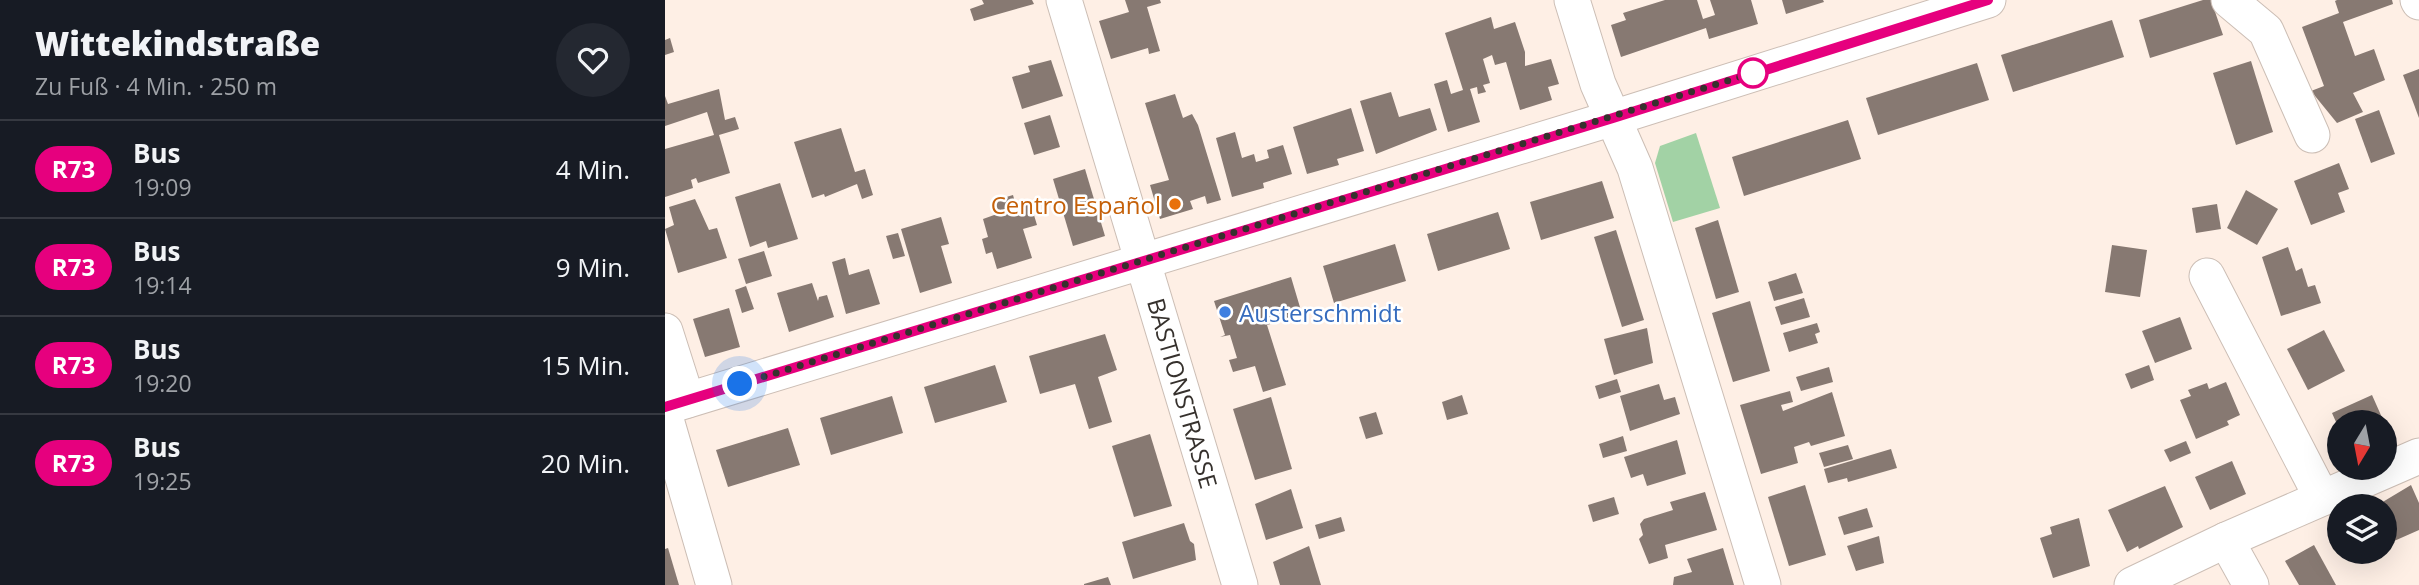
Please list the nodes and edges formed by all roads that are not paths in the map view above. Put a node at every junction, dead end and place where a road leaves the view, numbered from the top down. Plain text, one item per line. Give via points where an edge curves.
1 (1064, 0) edge
2 (1572, 0) edge
3 (1988, 0) edge
4 (2229, 0) edge
5 (1613, 118) junction
6 (2312, 135) dead end
7 (1145, 261) junction
8 (2207, 276) dead end
9 (665, 331) edge
10 (672, 408) edge
11 (2419, 456) edge
12 (2322, 498) junction
13 (2226, 540) junction
14 (714, 585) edge
15 (1240, 585) edge
16 (1763, 585) edge
17 (2132, 585) edge
18 (2251, 585) edge

1 - 7 street, BASTIONSTRASSE
2 - 5 street
3 - 5 street
4 - 6 street via 2266,31
5 - 7 street
5 - 16 street via 1635,168
7 - 10 street
7 - 15 street, BASTIONSTRASSE
8 - 12 street
9 - 10 street
10 - 14 street
11 - 12 street
12 - 13 street
13 - 17 street
13 - 18 street

